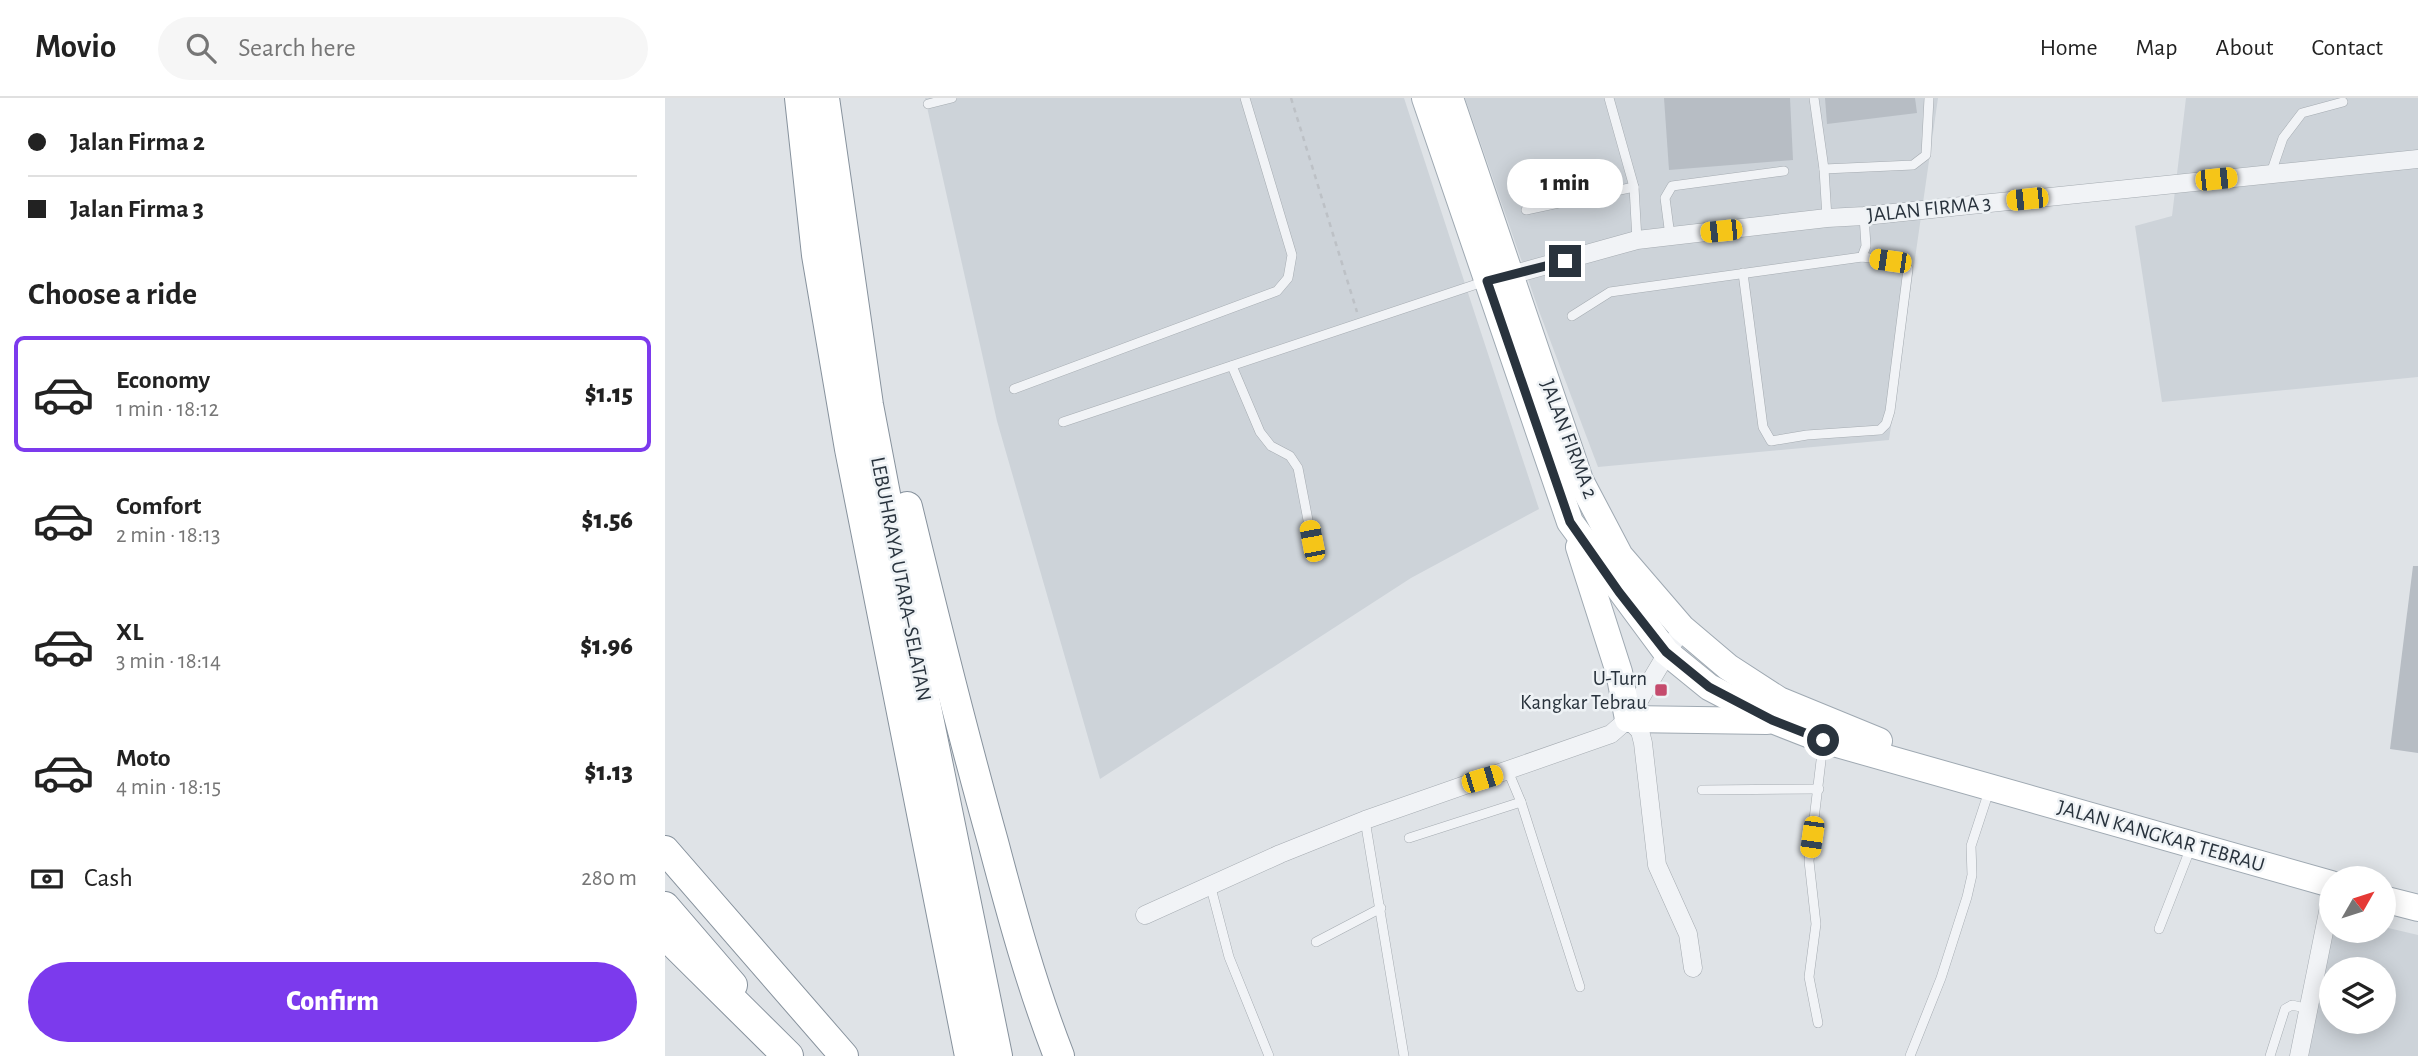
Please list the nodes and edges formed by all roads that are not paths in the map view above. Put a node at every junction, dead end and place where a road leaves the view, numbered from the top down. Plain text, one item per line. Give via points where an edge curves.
1 (800, 98) edge
2 (824, 98) edge
3 (952, 98) edge
4 (1245, 98) edge
5 (1425, 98) edge
6 (1451, 98) edge
7 (1609, 98) edge
8 (1815, 98) edge
9 (1929, 98) edge
10 (2343, 102) dead end
11 (928, 104) dead end
12 (2418, 159) edge
13 (1824, 169) junction
14 (1784, 171) dead end
15 (2270, 173) junction
16 (1634, 187) junction
17 (1526, 210) dead end
18 (1864, 216) junction
19 (1827, 218) junction
20 (1670, 236) junction
21 (1637, 240) junction
22 (1862, 257) junction
23 (1743, 273) junction
24 (1499, 278) junction
25 (1573, 316) dead end
26 (1232, 366) junction
27 (1014, 390) dead end
28 (868, 405) junction
29 (1063, 422) dead end
30 (1570, 522) junction
31 (1312, 541) dead end
32 (1682, 628) junction
33 (1666, 652) junction
34 (1628, 719) junction
35 (1772, 720) junction
36 (1825, 730) junction
37 (1508, 771) junction
38 (1991, 786) junction
39 (1819, 789) junction
40 (1702, 790) dead end
41 (1521, 802) junction
42 (1364, 820) junction
43 (1409, 838) dead end
44 (2192, 845) junction
45 (665, 850) edge
46 (2319, 881) edge
47 (1210, 884) junction
48 (2396, 902) edge
49 (665, 906) edge
50 (1381, 908) junction
51 (2418, 908) edge
52 (1145, 915) dead end
53 (2159, 929) dead end
54 (665, 934) edge
55 (1316, 942) dead end
56 (2322, 943) edge
57 (1693, 968) dead end
58 (1580, 987) dead end
59 (2309, 1009) junction
60 (1818, 1023) dead end
61 (788, 1056) edge
62 (795, 1056) edge
63 (844, 1056) edge
64 (970, 1056) edge
65 (997, 1056) edge
66 (1059, 1056) edge
67 (1269, 1056) edge
68 (1404, 1056) edge
69 (1910, 1056) edge
70 (2270, 1056) edge
71 (2299, 1056) edge

1 - 64 highway, LEBUHRAYA UTARA–SELATAN via 817,255 850,449
2 - 28 highway, LEBUHRAYA UTARA–SELATAN
3 - 11 lane
4 - 27 lane via 1292,255 1288,278 1277,291
5 - 24 main road, JALAN FIRMA 2
6 - 24 main road, JALAN FIRMA 2
7 - 16 lane
8 - 13 lane
9 - 13 lane via 1926,155 1913,165
10 - 15 lane via 2302,113 2283,138
12 - 15 street, JALAN FIRMA 3
13 - 19 lane
14 - 20 lane via 1672,186 1665,198
15 - 18 street, JALAN FIRMA 3
16 - 17 lane
16 - 21 lane
18 - 19 street, JALAN FIRMA 3
18 - 22 lane
19 - 20 street, JALAN FIRMA 3
20 - 21 street, JALAN FIRMA 3
21 - 24 street, JALAN FIRMA 3
22 - 23 lane
22 - 23 lane via 1902,262 1908,270 1890,411 1880,430 1767,438
23 - 25 lane via 1610,292
24 - 26 lane
24 - 30 main road, JALAN FIRMA 2
24 - 32 main road, JALAN FIRMA 2 via 1580,480 1620,556
26 - 29 lane
26 - 31 lane via 1264,438 1290,456 1298,468
28 - 65 highway, LEBUHRAYA UTARA–SELATAN
28 - 66 highway via 887,423 949,686 1008,900
30 - 33 main road, JALAN FIRMA 2
30 - 34 main road via 1619,672
32 - 33 street
32 - 36 main road, JALAN FIRMA 2 via 1728,667
33 - 34 street
33 - 35 main road, JALAN FIRMA 2 via 1709,687
34 - 35 main road
34 - 37 street via 1597,741
34 - 57 street via 1640,731 1643,743 1657,865 1688,934
35 - 36 main road, JALAN FIRMA 2
36 - 38 main road, JALAN FIRMA 2
36 - 39 lane
37 - 41 lane
37 - 42 street
38 - 44 main road, JALAN KANGKAR TEBRAU
38 - 69 lane via 1971,846 1967,897
39 - 40 lane
39 - 60 lane via 1809,861 1816,924 1809,977
41 - 43 lane
41 - 58 lane
42 - 47 street
42 - 50 lane
44 - 46 main road, JALAN KANGKAR TEBRAU
44 - 53 lane
45 - 63 highway
47 - 52 street
47 - 67 lane via 1229,957
48 - 51 main road
49 - 62 highway
50 - 55 lane
50 - 68 lane
54 - 61 highway
56 - 59 street
59 - 70 lane via 2292,1005 2285,1009
59 - 71 street

